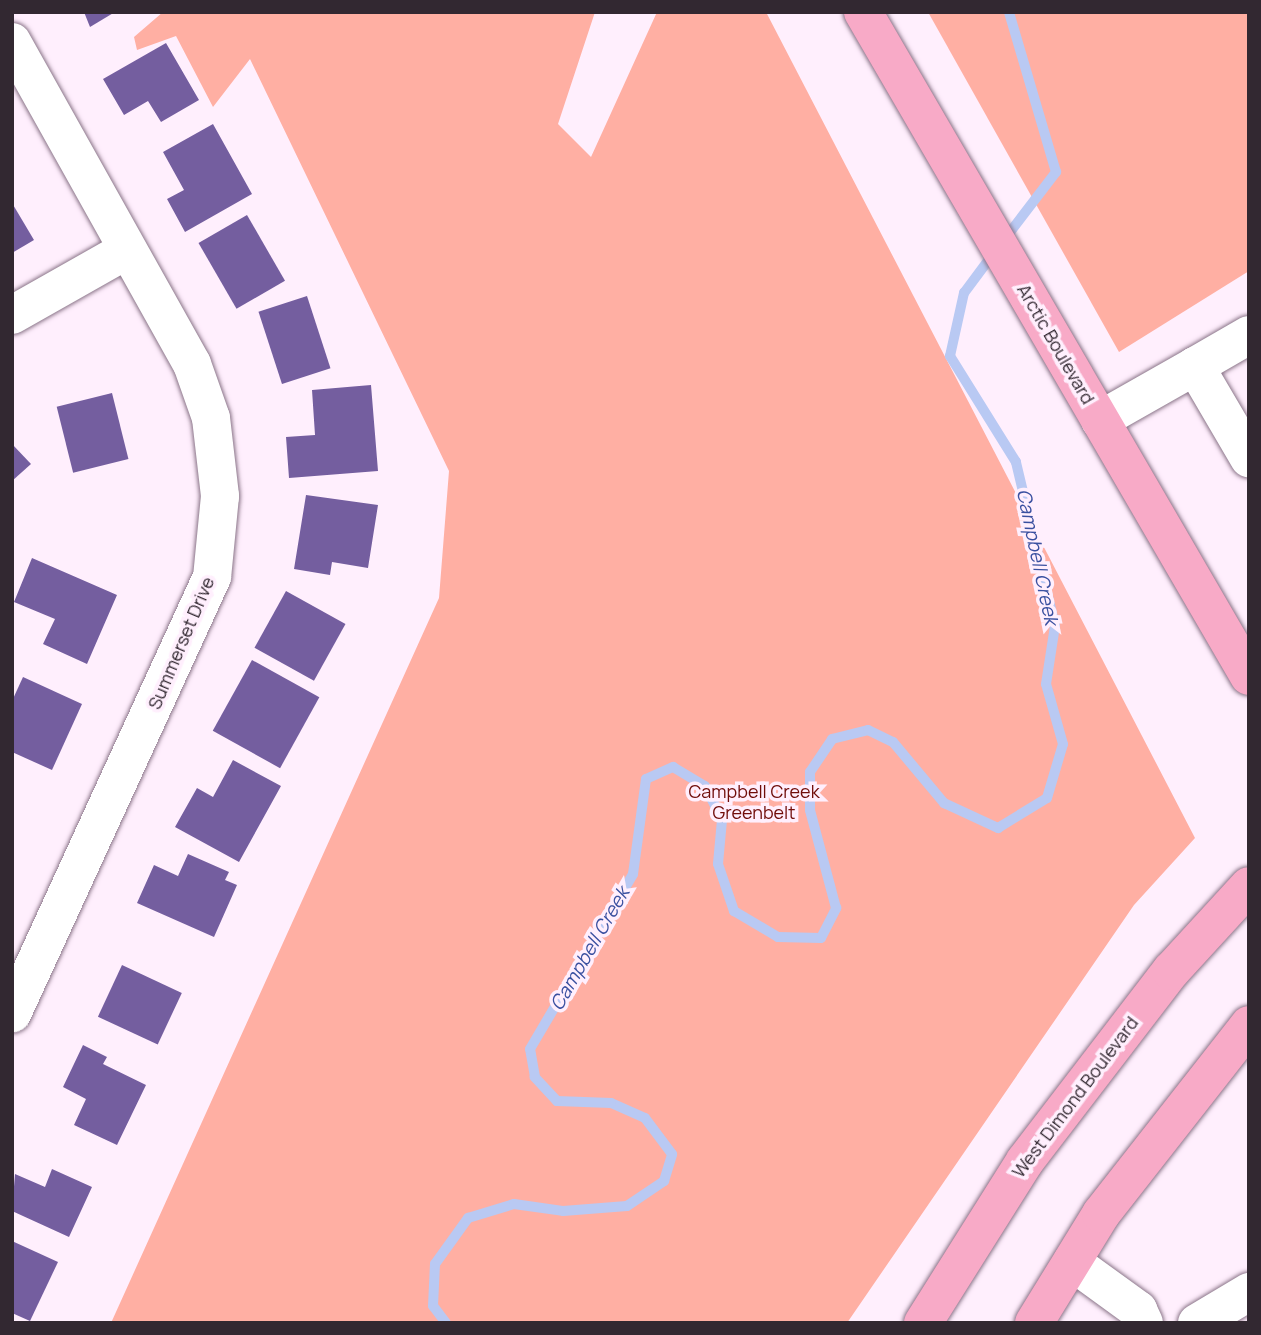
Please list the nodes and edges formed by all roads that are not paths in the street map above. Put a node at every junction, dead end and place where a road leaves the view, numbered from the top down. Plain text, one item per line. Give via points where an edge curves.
1 (863, 12) edge
2 (12, 42) edge
3 (127, 250) junction
4 (12, 315) edge
5 (1249, 335) edge
6 (1195, 366) junction
7 (1100, 420) junction
8 (1249, 458) edge
9 (1218, 624) junction
10 (1249, 649) edge
11 (1249, 676) edge
12 (1249, 886) edge
13 (12, 1013) edge
14 (1249, 1025) edge
15 (1072, 1262) junction
16 (1249, 1292) edge
17 (1137, 1319) edge
18 (923, 1323) edge
19 (1034, 1323) edge
20 (1197, 1323) edge

1 - 7 main road, Arctic Boulevard
2 - 3 street, Summerset Drive
3 - 4 street
3 - 13 street, Summerset Drive via 192,364 211,418 220,496 212,577
5 - 6 street
6 - 7 street
6 - 8 street
7 - 9 main road, Arctic Boulevard
9 - 10 main road
9 - 11 main road, Arctic Boulevard
12 - 18 main road, West Dimond Boulevard via 1171,971 1025,1161
14 - 15 main road
15 - 17 street
15 - 19 main road
16 - 20 street

